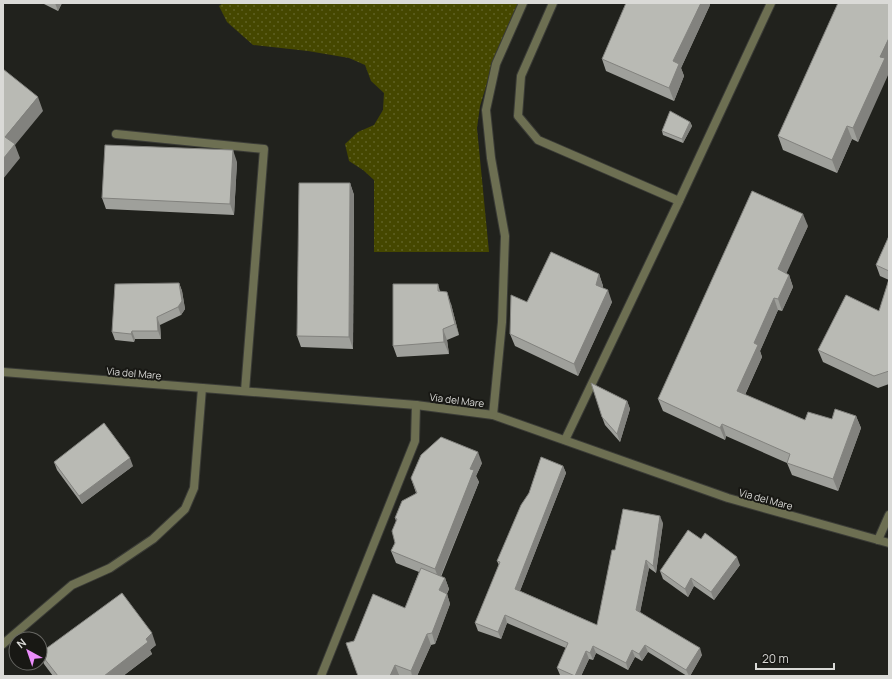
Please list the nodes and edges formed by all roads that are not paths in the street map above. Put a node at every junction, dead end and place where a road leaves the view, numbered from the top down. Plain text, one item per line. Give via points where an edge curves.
1 (523, 3) edge
2 (553, 3) edge
3 (771, 3) edge
4 (116, 134) dead end
5 (679, 201) junction
6 (3, 372) edge
7 (202, 388) junction
8 (245, 391) junction
9 (416, 405) junction
10 (493, 415) junction
11 (564, 440) junction
12 (889, 516) edge
13 (878, 540) junction
14 (889, 544) edge
15 (3, 644) edge
16 (321, 676) edge

1 - 10 street via 496,64 486,110 506,236 502,322
2 - 5 street via 521,76 518,116 538,140
3 - 5 street
4 - 8 street via 264,149
5 - 11 street
6 - 7 street, Via del Mare
7 - 8 street, Via del Mare
7 - 15 street via 194,488 185,509 153,539 110,568 72,585
8 - 9 street, Via del Mare
9 - 10 street, Via del Mare
9 - 16 street via 415,441
10 - 11 street, Via del Mare
11 - 13 street, Via del Mare via 728,498
12 - 13 street
13 - 14 street, Via del Mare

